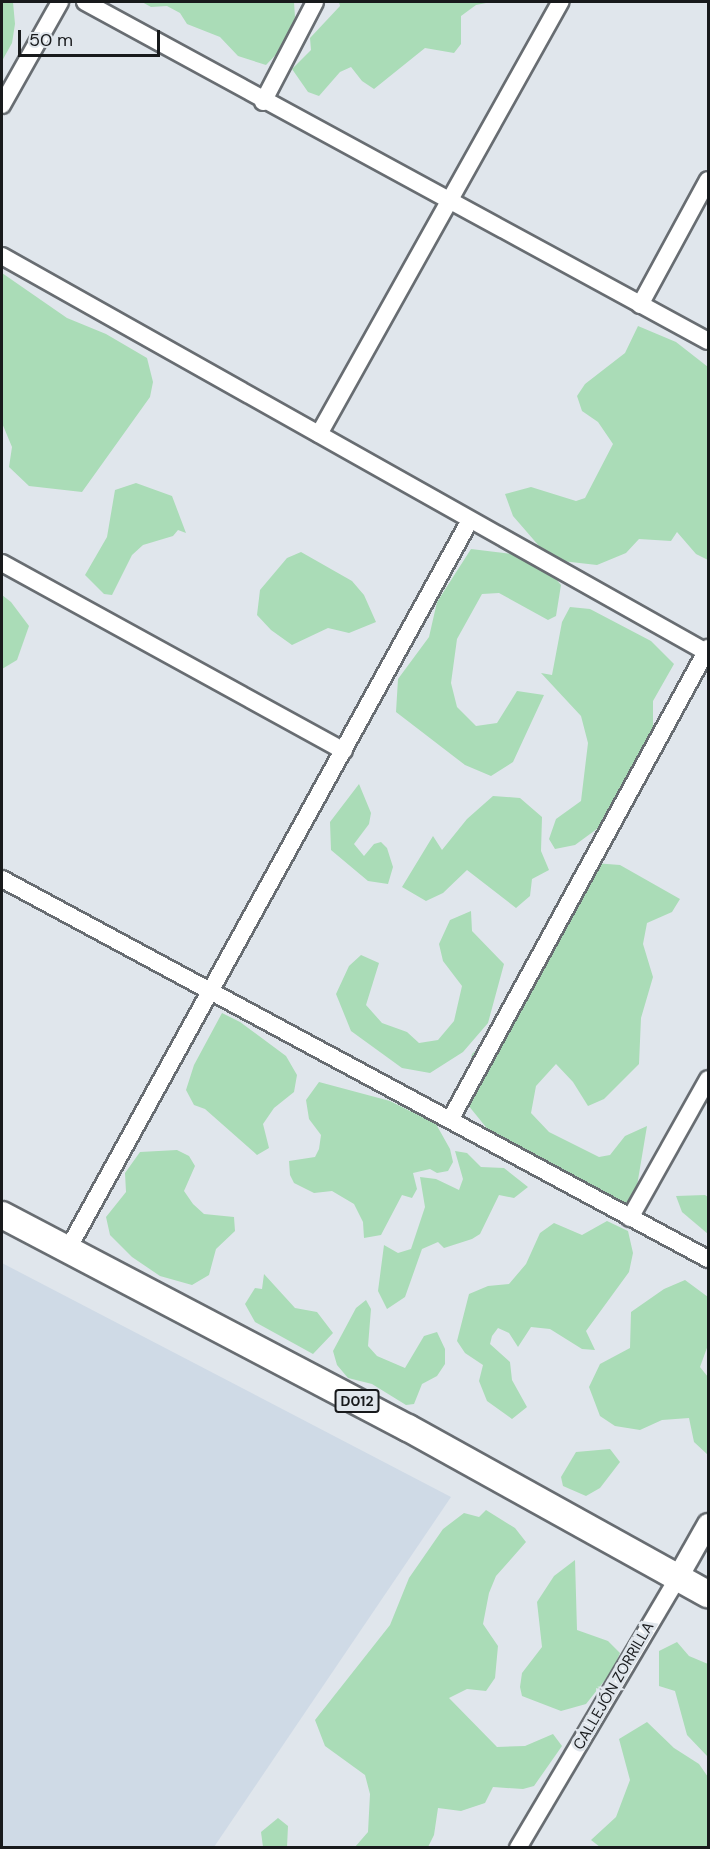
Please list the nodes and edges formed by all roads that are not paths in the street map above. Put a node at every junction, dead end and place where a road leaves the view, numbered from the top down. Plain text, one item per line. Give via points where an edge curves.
1 (60, 2) edge
2 (85, 2) edge
3 (315, 2) edge
4 (560, 2) edge
5 (263, 102) junction
6 (2, 105) edge
7 (708, 180) edge
8 (452, 198) junction
9 (2, 256) edge
10 (640, 305) junction
11 (708, 341) edge
12 (319, 434) junction
13 (469, 522) junction
14 (2, 563) edge
15 (708, 651) edge
16 (344, 751) junction
17 (2, 879) edge
18 (210, 990) junction
19 (708, 1079) edge
20 (450, 1120) junction
21 (2, 1215) edge
22 (630, 1218) junction
23 (68, 1250) junction
24 (708, 1260) edge
25 (708, 1525) edge
26 (678, 1577) junction
27 (708, 1594) edge
28 (518, 1848) edge

1 - 6 street
2 - 5 street
3 - 5 street
4 - 8 street
5 - 8 street
7 - 10 street
8 - 10 street
8 - 12 street
9 - 12 street
10 - 11 street
12 - 13 street
13 - 15 street
13 - 16 street
14 - 16 street
15 - 20 street
16 - 18 street
17 - 18 street
18 - 20 street
18 - 23 street
19 - 22 street
20 - 22 street
21 - 23 main road, D012
22 - 24 street
23 - 26 main road, D012 via 399,1424
25 - 26 street, CALLEJÓN ZORRILLA
26 - 27 main road, D012
26 - 28 street, CALLEJÓN ZORRILLA

